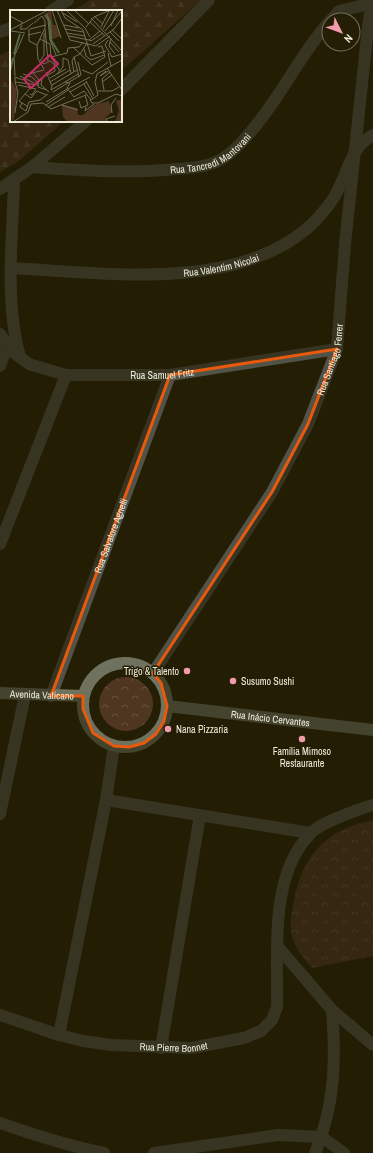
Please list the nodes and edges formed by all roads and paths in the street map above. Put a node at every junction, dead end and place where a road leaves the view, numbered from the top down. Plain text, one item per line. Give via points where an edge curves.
1 (68, 0) edge
2 (209, 0) edge
3 (372, 2) edge
4 (51, 7) edge
5 (338, 12) edge
6 (10, 28) edge
7 (0, 32) edge
8 (321, 32) edge
9 (122, 89) edge
10 (85, 122) edge
11 (373, 135) edge
12 (355, 150) junction
13 (32, 167) junction
14 (14, 179) junction
15 (0, 189) edge
16 (10, 268) junction
17 (0, 334) edge
18 (7, 345) junction
19 (337, 348) junction
20 (20, 358) junction
21 (0, 366) edge
22 (66, 375) junction
23 (170, 375) junction
24 (0, 544) edge
25 (153, 673) junction
26 (0, 693) edge
27 (25, 695) junction
28 (51, 696) junction
29 (83, 696) junction
30 (167, 706) junction
31 (373, 730) edge
32 (114, 746) junction
33 (106, 800) junction
34 (373, 805) edge
35 (0, 814) edge
36 (200, 815) junction
37 (310, 833) junction
38 (278, 947) junction
39 (332, 1010) junction
40 (0, 1014) edge
41 (59, 1035) junction
42 (373, 1045) edge
43 (161, 1048) junction
44 (0, 1123) edge
45 (322, 1137) junction
46 (104, 1153) edge
47 (154, 1153) edge
48 (315, 1153) edge
49 (344, 1153) edge

1 - 4 street
2 - 9 street
3 - 5 street, Rua Tancredi Mantovani
3 - 12 street, Rua Santiago Ferrer
6 - 7 street
8 - 13 street, Rua Tancredi Mantovani via 254,128 238,146 220,160 196,168 158,171 107,172
10 - 13 street
11 - 12 street, Rua Valentim Nicolai
12 - 16 street, Rua Valentim Nicolai via 337,194 318,218 295,239 265,255 229,265 179,273 116,274
12 - 19 street, Rua Santiago Ferrer via 344,244
13 - 14 street
14 - 15 street
14 - 16 street
16 - 20 street via 13,333
17 - 18 street, Rua Samuel Fritz
18 - 20 street, Rua Samuel Fritz
18 - 21 street
19 - 23 street, Rua Samuel Fritz
19 - 25 street, Rua Santiago Ferrer via 308,424 279,480
20 - 22 street, Rua Samuel Fritz via 29,364
22 - 23 street, Rua Samuel Fritz
22 - 24 street
23 - 28 street, Rua Salvatore Agnelli
25 - 29 main road via 141,666 126,663 112,665 99,672 89,683
25 - 30 main road via 166,694
26 - 27 main road, Avenida Vaticano
27 - 28 main road, Avenida Vaticano
27 - 35 street
28 - 29 main road, Avenida Vaticano
29 - 32 main road via 86,722 102,741
30 - 31 main road, Rua Inácio Cervantes
30 - 32 main road via 164,721 156,734 144,743 129,747
32 - 33 street
33 - 36 street
33 - 41 street
34 - 37 street via 330,821
36 - 37 street
36 - 43 street
37 - 38 street, Rua Pierre Bonnet via 295,855 285,879 278,910
38 - 39 street
38 - 43 street, Rua Pierre Bonnet via 277,1007 272,1020 261,1031 244,1038 191,1048
39 - 42 street
39 - 45 street via 335,1051 332,1090
40 - 41 street, Rua Pierre Bonnet
41 - 43 street, Rua Pierre Bonnet via 111,1045
44 - 46 street via 59,1143
45 - 47 street via 278,1135
45 - 48 street
45 - 49 street

